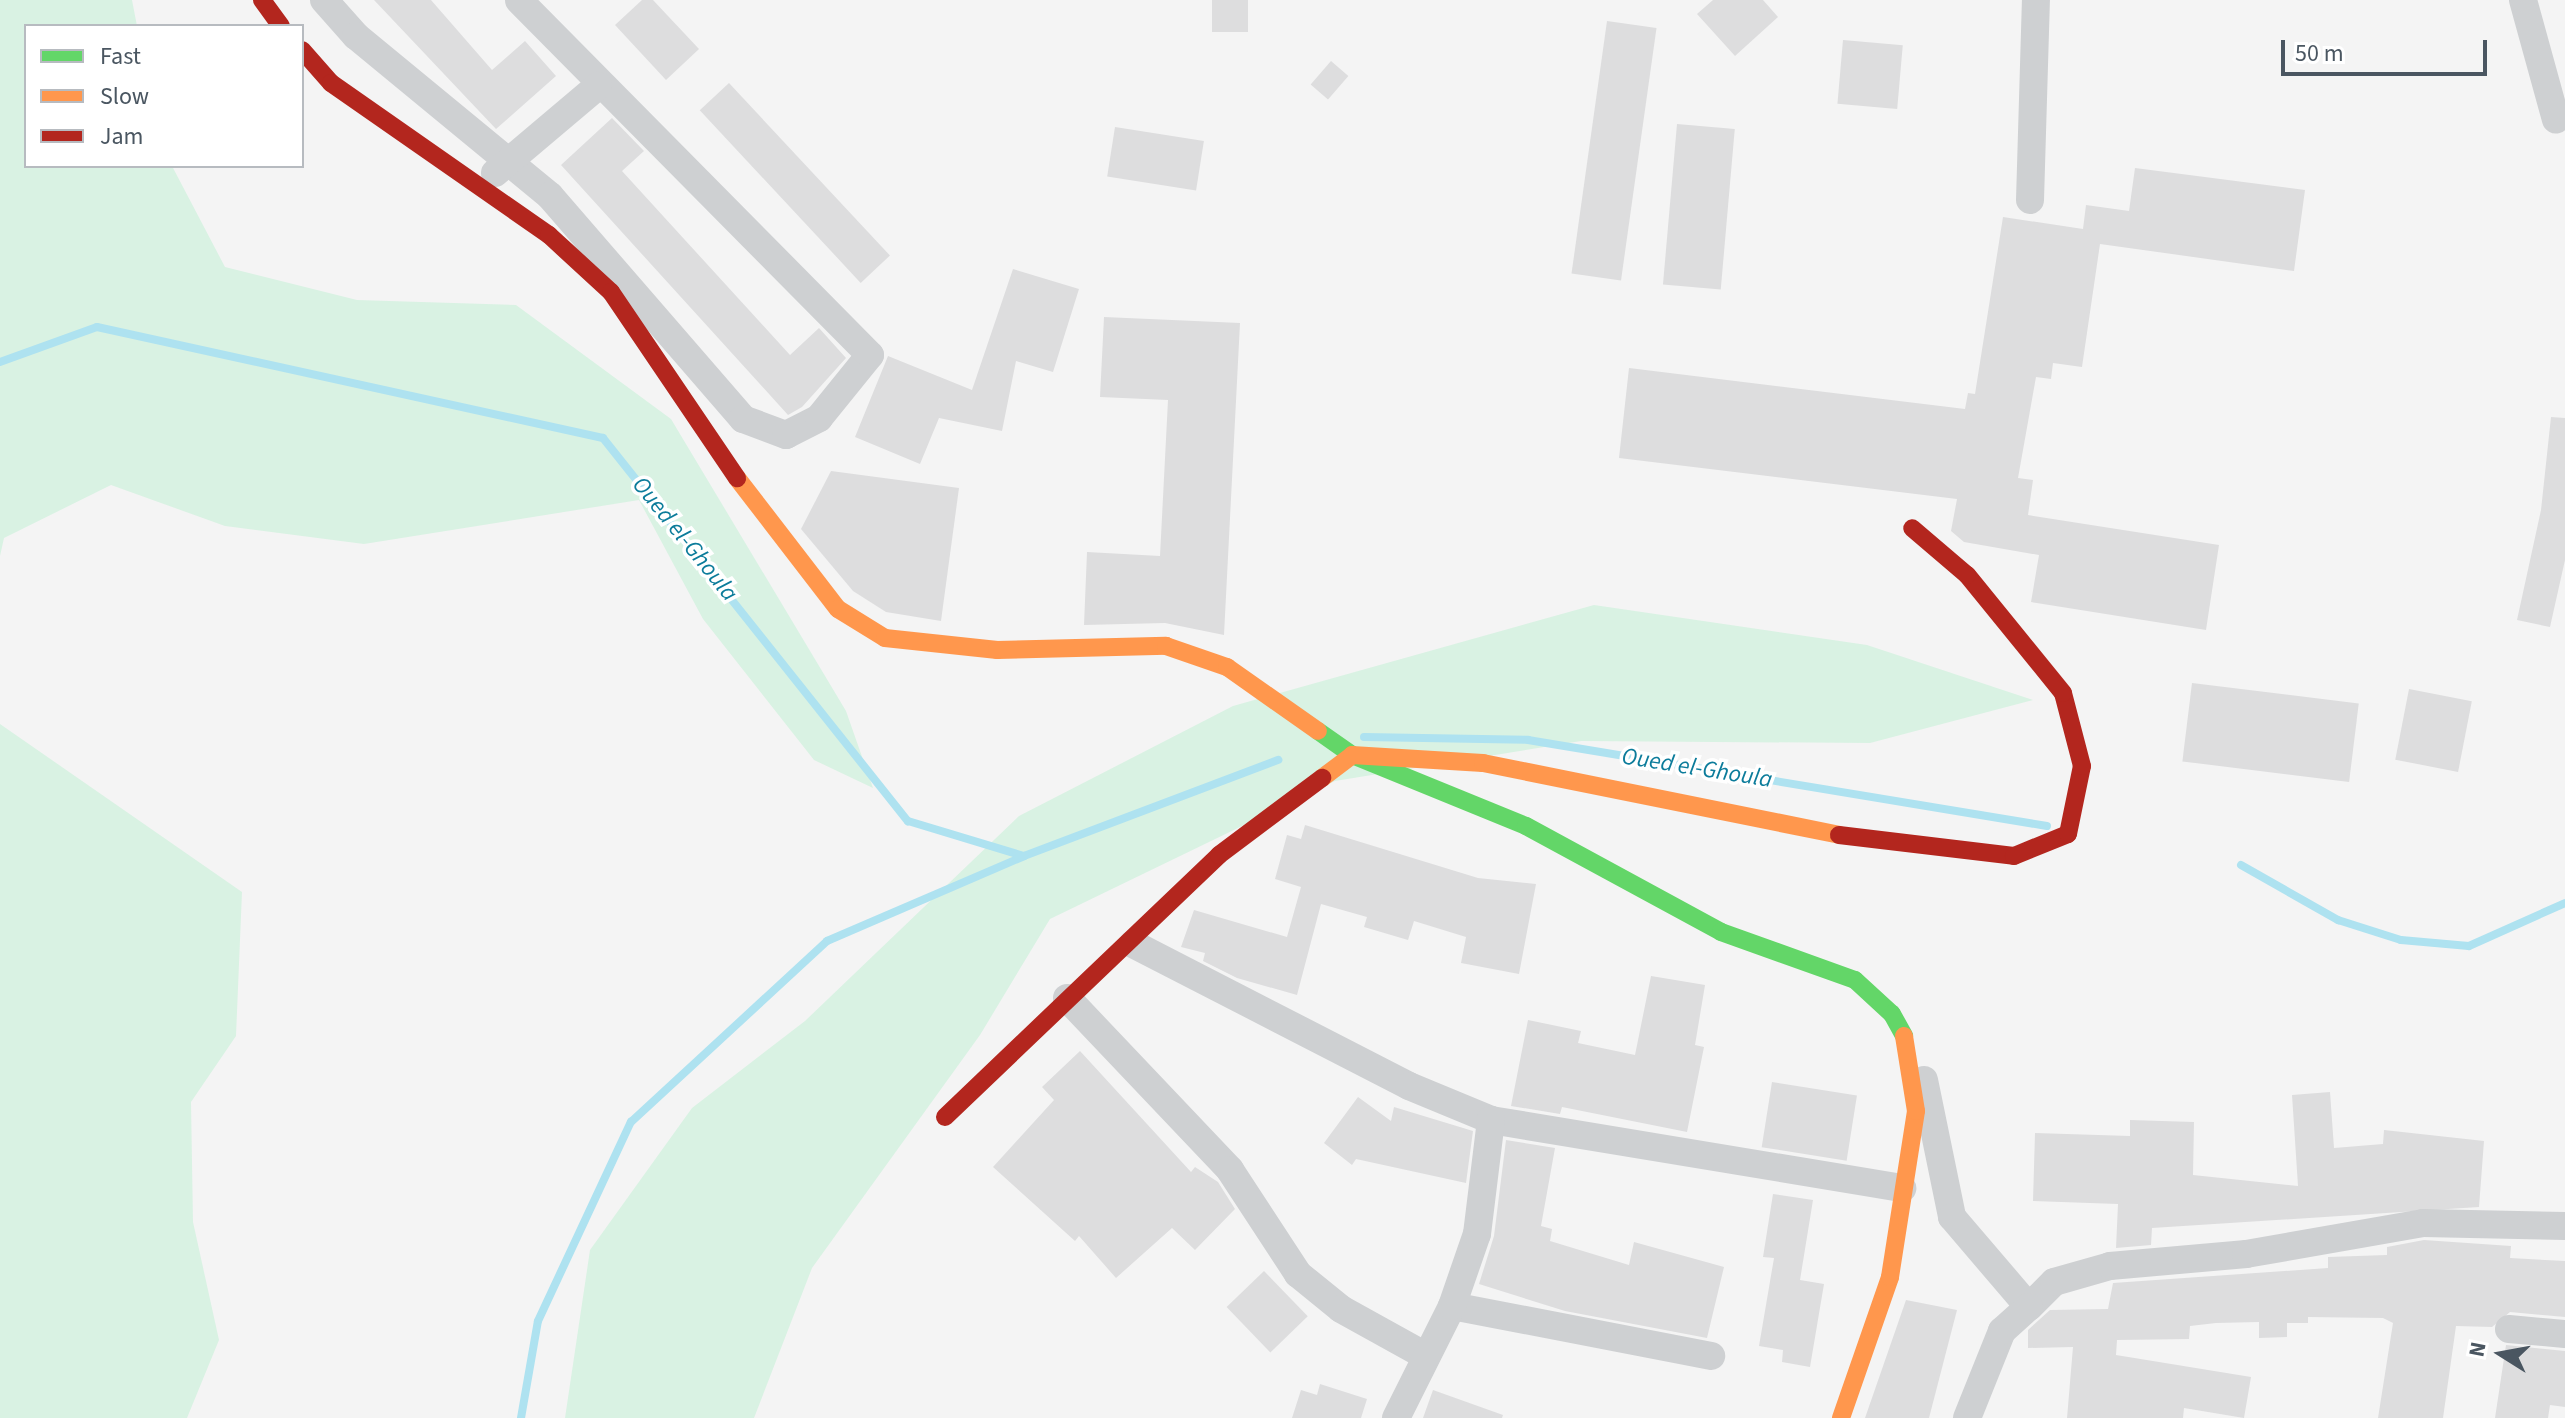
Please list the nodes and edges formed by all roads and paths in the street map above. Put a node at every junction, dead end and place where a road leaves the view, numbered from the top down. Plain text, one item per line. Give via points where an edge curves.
1 (262, 0) edge
2 (324, 0) edge
3 (519, 0) edge
4 (2036, 0) edge
5 (2523, 0) edge
6 (280, 24) edge
7 (304, 52) edge
8 (598, 86) junction
9 (2556, 120) dead end
10 (507, 160) junction
11 (481, 187) junction
12 (2030, 200) dead end
13 (1912, 528) dead end
14 (1352, 755) junction
15 (1133, 944) junction
16 (1067, 998) junction
17 (1910, 1048) junction
18 (945, 1117) dead end
19 (1491, 1120) junction
20 (1902, 1188) junction
21 (2565, 1226) edge
22 (1452, 1306) junction
23 (2029, 1307) junction
24 (2509, 1329) dead end
25 (2565, 1334) edge
26 (1424, 1355) junction
27 (1711, 1356) dead end
28 (1396, 1418) edge
29 (1841, 1418) edge
30 (1967, 1418) edge

1 - 6 main road
2 - 10 street via 356,36
3 - 8 street
4 - 12 street
5 - 9 street
7 - 11 main road via 331,83
8 - 10 street
8 - 10 street via 870,355 819,418 786,435 743,419 700,376 602,249
10 - 11 street
11 - 14 main road via 611,292 770,527 838,609 885,638 938,648 1166,646 1227,667
13 - 14 main road via 1967,575 2063,693 2082,766 2068,834 2014,856 1842,836 1483,763
14 - 15 main road via 1219,855
14 - 17 main road via 1526,826 1721,932 1855,980 1892,1014
15 - 16 main road
15 - 19 street via 1409,1086
16 - 18 main road
16 - 26 street via 1230,1170 1298,1274 1341,1309
17 - 20 main road via 1916,1111
17 - 23 street via 1940,1131 1952,1217
19 - 20 street
19 - 22 street via 1477,1234
20 - 29 main road via 1890,1277
21 - 23 street via 2423,1223 2246,1254 2110,1266 2054,1282
22 - 26 street
22 - 27 street
23 - 30 street via 2002,1331
24 - 25 street
26 - 28 street

